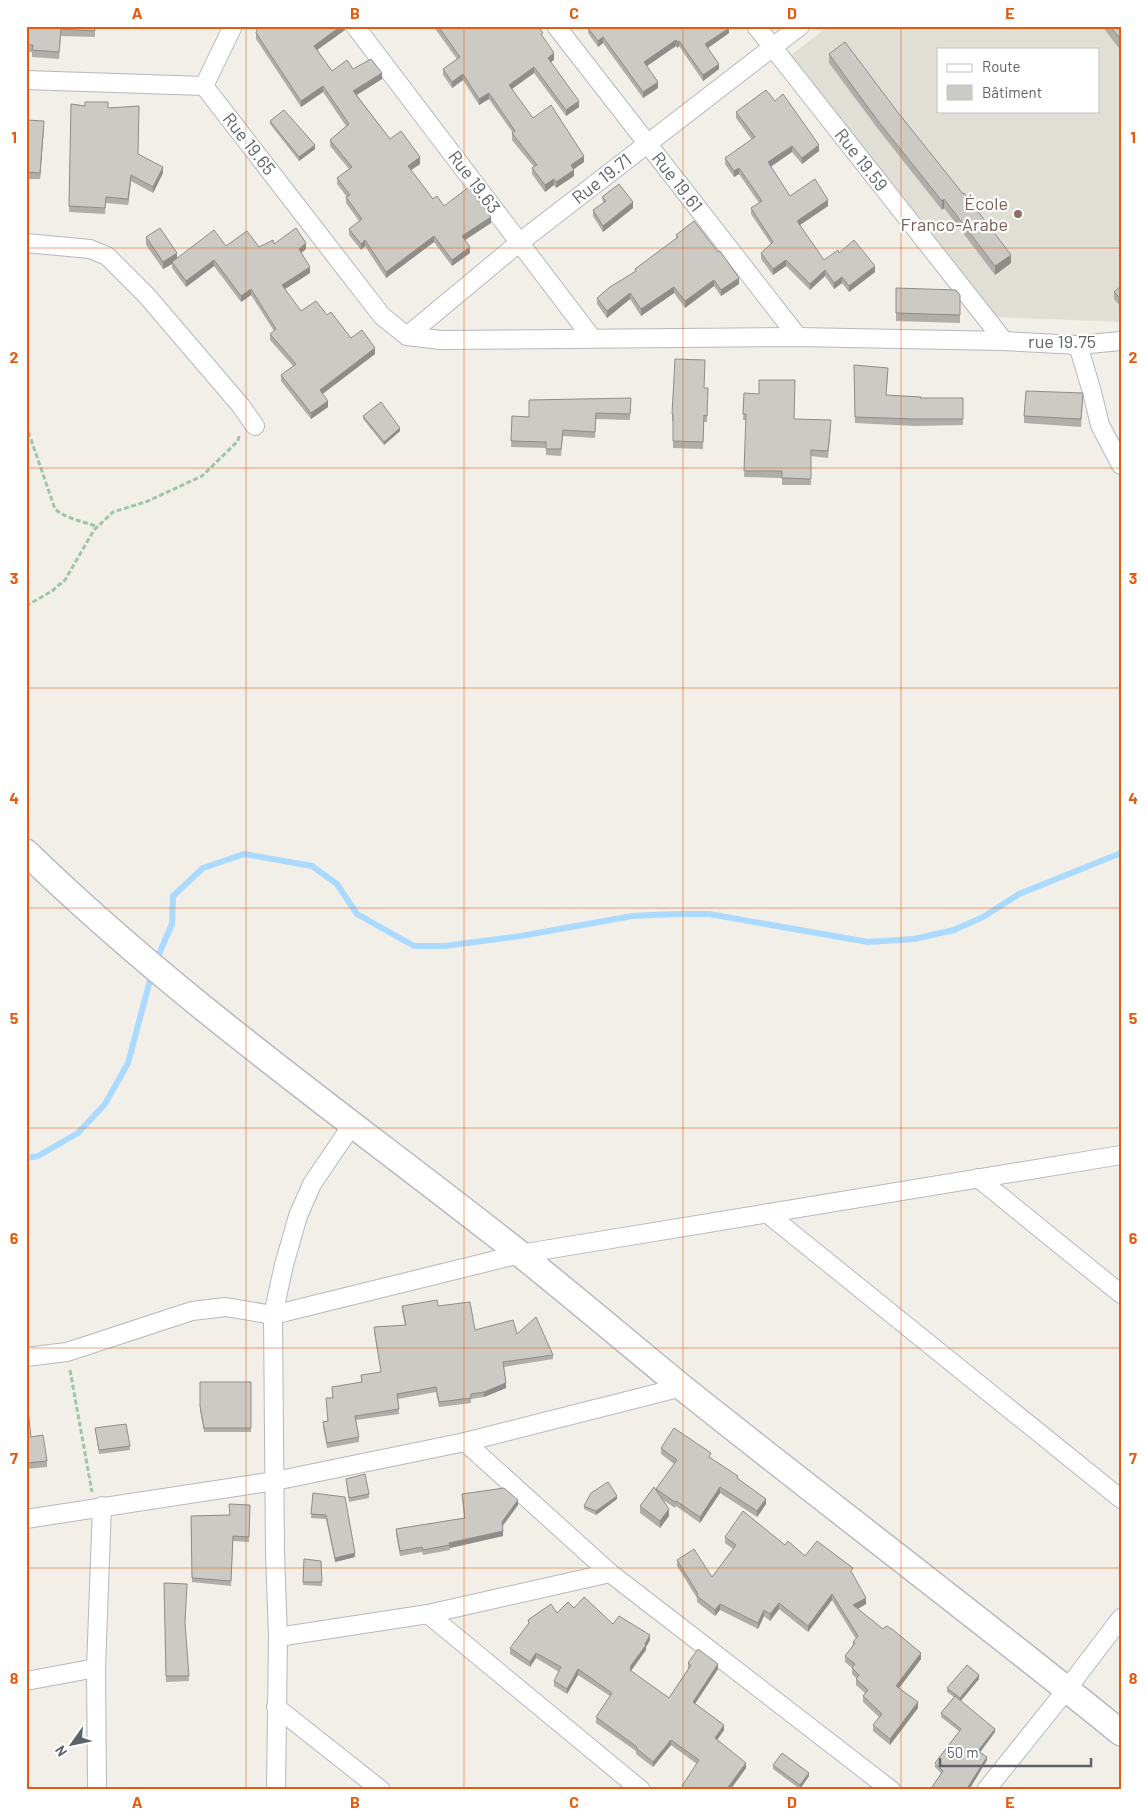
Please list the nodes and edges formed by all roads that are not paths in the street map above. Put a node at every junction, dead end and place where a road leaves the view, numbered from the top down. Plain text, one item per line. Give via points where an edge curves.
1 (234, 26) edge
2 (355, 26) edge
3 (556, 26) edge
4 (756, 26) edge
5 (800, 26) edge
6 (772, 48) junction
7 (26, 80) edge
8 (204, 86) junction
9 (648, 144) junction
10 (520, 242) junction
11 (26, 243) edge
12 (407, 336) junction
13 (798, 337) junction
14 (592, 338) junction
15 (1004, 341) junction
16 (1121, 341) edge
17 (1078, 345) junction
18 (254, 426) dead end
19 (1121, 465) edge
20 (26, 852) edge
21 (352, 1125) junction
22 (1121, 1155) edge
23 (978, 1178) junction
24 (768, 1214) junction
25 (520, 1254) junction
26 (1121, 1294) edge
27 (273, 1315) junction
28 (26, 1357) edge
29 (682, 1387) junction
30 (465, 1442) junction
31 (275, 1481) junction
32 (1121, 1499) edge
33 (98, 1507) junction
34 (26, 1518) edge
35 (610, 1573) junction
36 (428, 1614) junction
37 (1121, 1618) edge
38 (278, 1637) junction
39 (96, 1668) junction
40 (26, 1681) edge
41 (1067, 1689) junction
42 (276, 1708) junction
43 (1121, 1733) edge
44 (97, 1790) edge
45 (276, 1790) edge
46 (381, 1790) edge
47 (640, 1790) edge
48 (891, 1790) edge
49 (986, 1790) edge

1 - 8 street
2 - 10 street, Rue 19.63
3 - 9 street, Rue 19.61
4 - 6 street, Rue 19.59
5 - 6 street, Rue 19.71
6 - 9 street, Rue 19.71
6 - 15 street, Rue 19.59
7 - 8 street
8 - 12 street, Rue 19.65 via 382,316
9 - 10 street, Rue 19.71
9 - 13 street, Rue 19.61
10 - 12 street, Rue 19.71
10 - 14 street, Rue 19.63
11 - 18 street via 90,250 107,256 146,296 241,406
12 - 14 street, rue 19.75 via 441,340
13 - 14 street, rue 19.75
13 - 15 street, rue 19.75
15 - 17 street, rue 19.75
16 - 17 street, rue 19.75
17 - 19 street via 1100,426
20 - 21 street via 192,998
21 - 25 street
21 - 27 street via 312,1184 298,1216
22 - 23 street
23 - 24 street
23 - 26 street
24 - 25 street
24 - 32 street
25 - 27 street
25 - 29 street
27 - 28 street via 226,1306 192,1311 66,1352
27 - 31 street
29 - 30 street
29 - 41 street
30 - 31 street
30 - 35 street
31 - 33 street
31 - 38 street
33 - 34 street
33 - 39 street
35 - 36 street
35 - 48 street
36 - 38 street
36 - 47 street
37 - 41 street
38 - 42 street
39 - 40 street
39 - 44 street
41 - 43 street
41 - 49 street
42 - 45 street
42 - 46 street

